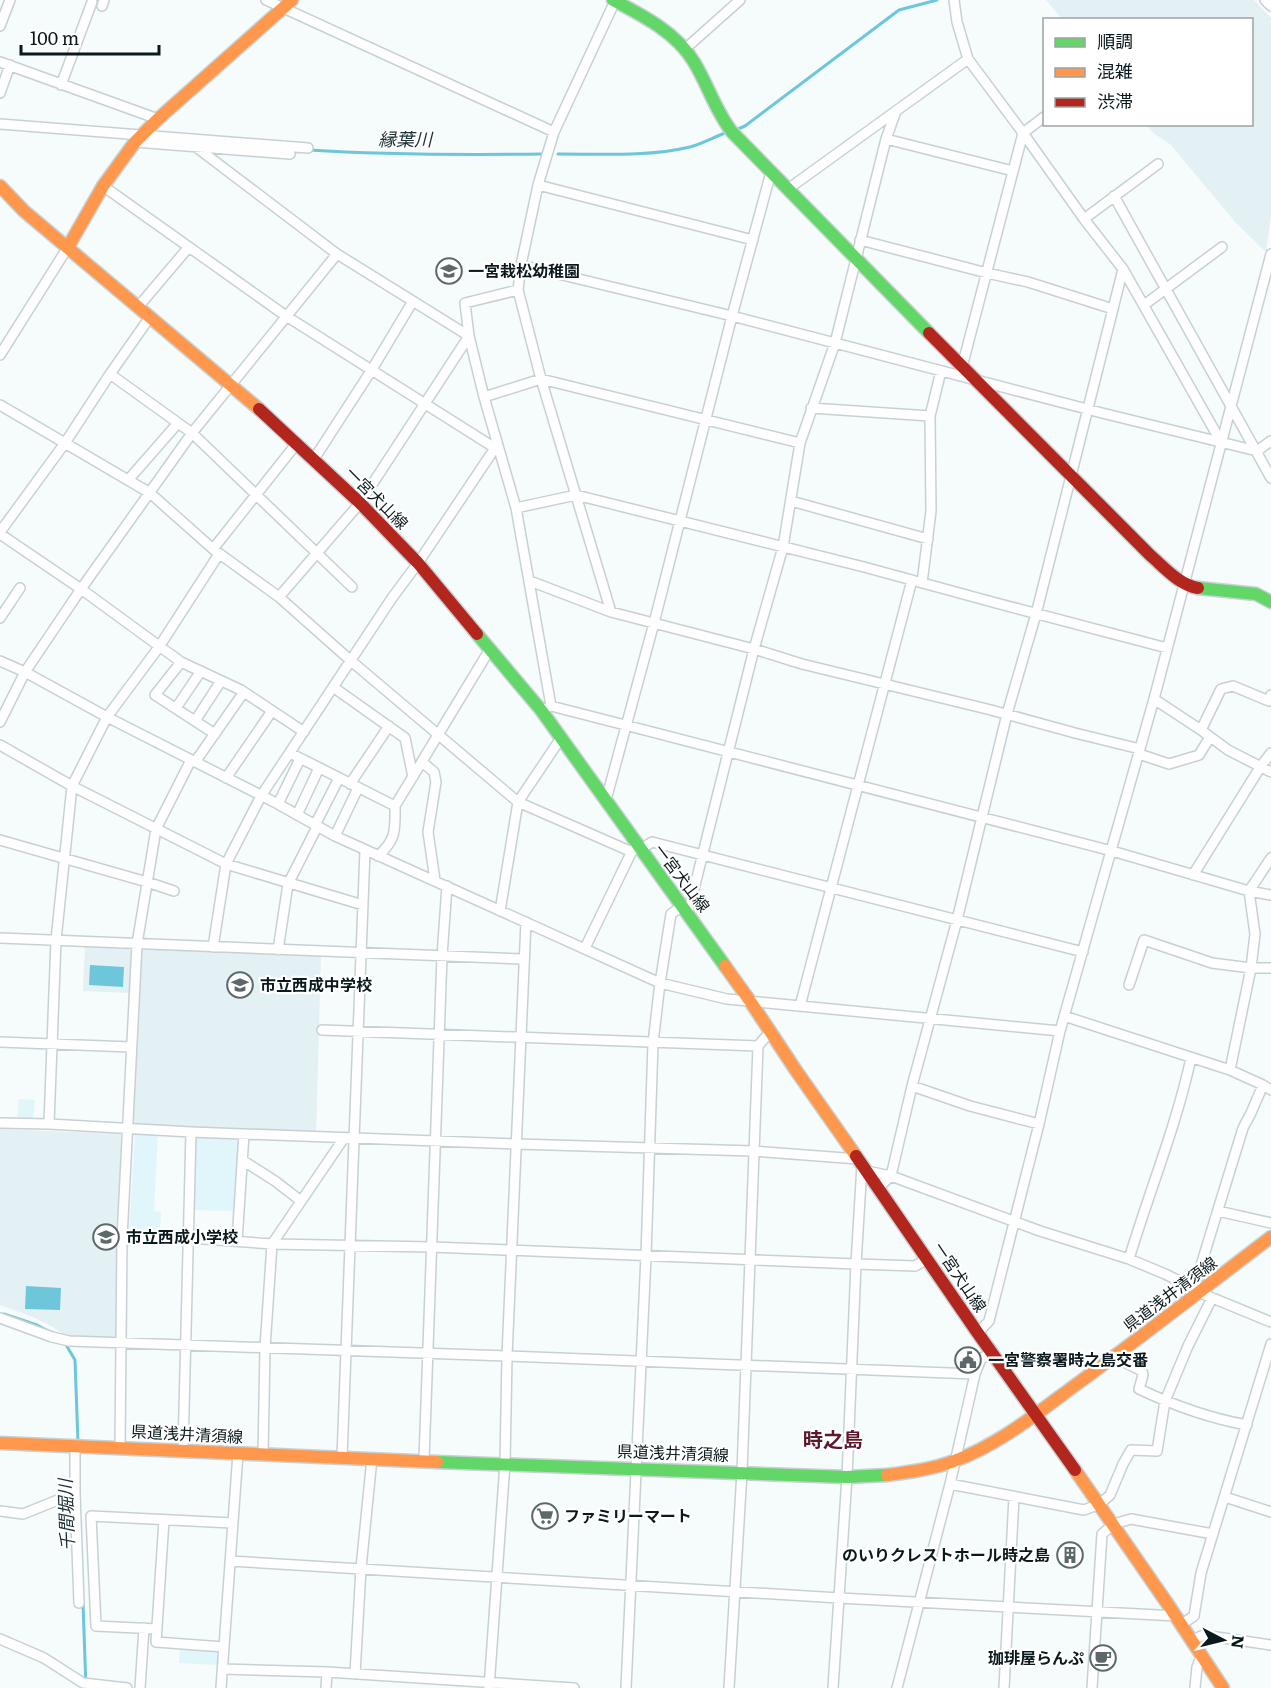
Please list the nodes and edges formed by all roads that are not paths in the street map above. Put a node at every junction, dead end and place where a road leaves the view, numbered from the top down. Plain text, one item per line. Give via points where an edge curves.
1 (10, 0) edge
2 (266, 0) edge
3 (740, 0) edge
4 (956, 0) edge
5 (1265, 0) edge
6 (92, 2) dead end
7 (621, 2) edge
8 (287, 4) edge
9 (1271, 6) edge
10 (0, 26) edge
11 (686, 50) junction
12 (968, 58) junction
13 (0, 62) edge
14 (10, 65) junction
15 (61, 84) junction
16 (0, 93) edge
17 (896, 111) junction
18 (1043, 118) edge
19 (158, 119) junction
20 (0, 124) edge
21 (554, 132) junction
22 (1023, 133) junction
23 (138, 139) junction
24 (886, 140) junction
25 (199, 144) junction
26 (259, 148) junction
27 (308, 148) dead end
28 (290, 154) dead end
29 (1158, 164) dead end
30 (1013, 171) junction
31 (771, 172) junction
32 (538, 185) junction
33 (0, 186) edge
34 (103, 186) junction
35 (788, 189) junction
36 (1114, 196) junction
37 (1084, 219) junction
38 (753, 240) junction
39 (860, 240) junction
40 (68, 247) junction
41 (1222, 247) dead end
42 (188, 248) junction
43 (337, 254) junction
44 (1271, 254) edge
45 (855, 259) junction
46 (521, 265) junction
47 (1123, 269) junction
48 (987, 273) junction
49 (1166, 288) junction
50 (518, 290) junction
51 (1260, 298) junction
52 (413, 301) junction
53 (1271, 301) edge
54 (1144, 305) junction
55 (138, 307) junction
56 (1113, 309) junction
57 (286, 316) junction
58 (732, 316) junction
59 (150, 317) junction
60 (469, 336) junction
61 (835, 343) junction
62 (0, 355) edge
63 (962, 367) junction
64 (371, 371) junction
65 (941, 371) junction
66 (110, 374) junction
67 (541, 379) junction
68 (975, 380) junction
69 (232, 385) junction
70 (484, 397) junction
71 (424, 404) junction
72 (0, 405) edge
73 (1231, 405) junction
74 (811, 408) junction
75 (1087, 409) junction
76 (930, 416) junction
77 (705, 419) junction
78 (178, 423) junction
79 (192, 433) junction
80 (1271, 441) edge
81 (1221, 442) junction
82 (65, 443) junction
83 (297, 443) junction
84 (800, 443) junction
85 (497, 448) junction
86 (1257, 451) junction
87 (314, 459) junction
88 (1071, 476) junction
89 (1271, 478) edge
90 (129, 479) junction
91 (150, 493) junction
92 (257, 494) junction
93 (576, 495) junction
94 (790, 501) junction
95 (360, 503) junction
96 (516, 508) junction
97 (679, 522) junction
98 (0, 533) edge
99 (928, 538) junction
100 (783, 547) junction
101 (216, 551) junction
102 (317, 553) junction
103 (418, 563) junction
104 (530, 581) junction
105 (917, 582) junction
106 (1183, 583) junction
107 (352, 587) dead end
108 (20, 588) dead end
109 (81, 589) junction
110 (279, 597) junction
111 (1271, 602) edge
112 (4, 604) edge
113 (611, 612) junction
114 (1036, 614) junction
115 (0, 618) edge
116 (654, 623) junction
117 (159, 647) junction
118 (1167, 648) junction
119 (490, 649) junction
120 (754, 649) junction
121 (350, 660) junction
122 (0, 661) edge
123 (181, 662) junction
124 (201, 671) junction
125 (25, 672) junction
126 (221, 681) junction
127 (884, 684) junction
128 (333, 687) junction
129 (244, 692) junction
130 (1271, 695) edge
131 (1154, 699) junction
132 (176, 708) junction
133 (546, 708) junction
134 (272, 711) junction
135 (1007, 714) junction
136 (107, 717) junction
137 (195, 721) junction
138 (0, 722) edge
139 (625, 725) junction
140 (389, 726) junction
141 (1201, 730) junction
142 (304, 732) junction
143 (215, 734) junction
144 (438, 735) junction
145 (1210, 737) junction
146 (561, 738) junction
147 (0, 745) edge
148 (1139, 751) junction
149 (728, 752) junction
150 (290, 753) junction
151 (1271, 753) edge
152 (300, 759) junction
153 (193, 761) junction
154 (422, 762) junction
155 (1261, 766) junction
156 (319, 768) junction
157 (1271, 772) edge
158 (413, 777) junction
159 (226, 778) junction
160 (339, 778) junction
161 (72, 786) junction
162 (354, 786) junction
163 (858, 786) junction
164 (261, 796) junction
165 (606, 800) junction
166 (518, 802) junction
167 (278, 804) junction
168 (396, 806) junction
169 (297, 815) junction
170 (983, 818) junction
171 (316, 826) junction
172 (156, 829) junction
173 (335, 836) junction
174 (0, 840) edge
175 (636, 849) junction
176 (365, 850) junction
177 (1112, 851) junction
178 (703, 854) junction
179 (378, 856) junction
180 (1271, 858) edge
181 (65, 859) junction
182 (226, 864) junction
183 (1192, 875) junction
184 (435, 880) junction
185 (147, 882) junction
186 (288, 884) junction
187 (447, 886) junction
188 (831, 888) junction
189 (174, 891) dead end
190 (1249, 891) junction
191 (1271, 895) edge
192 (363, 905) junction
193 (685, 910) junction
194 (500, 911) junction
195 (957, 920) junction
196 (526, 922) junction
197 (0, 938) edge
198 (56, 940) junction
199 (137, 944) junction
200 (213, 947) junction
201 (585, 948) junction
202 (278, 950) junction
203 (362, 952) junction
204 (1083, 952) junction
205 (442, 956) junction
206 (523, 958) junction
207 (1251, 968) junction
208 (1271, 968) edge
209 (660, 983) junction
210 (1129, 985) dead end
211 (750, 1001) junction
212 (800, 1006) junction
213 (1065, 1016) junction
214 (931, 1019) junction
215 (322, 1030) dead end
216 (1060, 1031) junction
217 (358, 1032) junction
218 (769, 1032) junction
219 (440, 1035) junction
220 (520, 1037) junction
221 (0, 1042) edge
222 (653, 1043) junction
223 (51, 1044) junction
224 (758, 1046) junction
225 (131, 1047) junction
226 (1191, 1058) junction
227 (1230, 1070) junction
228 (912, 1086) junction
229 (1267, 1088) edge
230 (0, 1124) edge
231 (49, 1124) junction
232 (1039, 1124) junction
233 (128, 1129) junction
234 (191, 1132) junction
235 (244, 1134) junction
236 (349, 1138) junction
237 (436, 1141) junction
238 (517, 1144) junction
239 (649, 1148) junction
240 (753, 1151) junction
241 (242, 1160) junction
242 (862, 1165) junction
243 (891, 1176) junction
244 (879, 1187) junction
245 (301, 1201) junction
246 (1218, 1211) junction
247 (1015, 1221) junction
248 (1271, 1222) edge
249 (122, 1238) junction
250 (1271, 1238) edge
251 (189, 1239) junction
252 (237, 1241) junction
253 (272, 1244) junction
254 (350, 1245) junction
255 (432, 1247) junction
256 (512, 1251) junction
257 (646, 1256) junction
258 (927, 1259) junction
259 (1129, 1259) junction
260 (749, 1261) junction
261 (856, 1264) junction
262 (1196, 1290) junction
263 (1212, 1298) junction
264 (0, 1318) edge
265 (1271, 1322) edge
266 (978, 1333) junction
267 (120, 1342) junction
268 (1271, 1344) edge
269 (185, 1345) junction
270 (265, 1348) junction
271 (345, 1350) junction
272 (991, 1352) junction
273 (428, 1353) junction
274 (1119, 1353) junction
275 (507, 1356) junction
276 (641, 1361) junction
277 (746, 1366) junction
278 (852, 1370) junction
279 (975, 1374) junction
280 (1165, 1401) junction
281 (1036, 1414) junction
282 (1246, 1425) junction
283 (0, 1443) edge
284 (78, 1447) junction
285 (120, 1448) junction
286 (183, 1450) junction
287 (238, 1454) junction
288 (263, 1455) junction
289 (342, 1456) junction
290 (372, 1458) junction
291 (424, 1460) junction
292 (956, 1461) junction
293 (505, 1463) junction
294 (637, 1468) junction
295 (742, 1472) junction
296 (847, 1477) junction
297 (950, 1484) junction
298 (75, 1492) junction
299 (1014, 1497) junction
300 (1225, 1497) junction
301 (1100, 1504) junction
302 (0, 1511) edge
303 (1271, 1512) edge
304 (164, 1520) junction
305 (232, 1523) junction
306 (1114, 1524) junction
307 (1213, 1534) junction
308 (230, 1561) junction
309 (362, 1568) junction
310 (498, 1577) junction
311 (630, 1585) junction
312 (734, 1591) junction
313 (838, 1598) junction
314 (919, 1602) junction
315 (79, 1603) dead end
316 (1008, 1608) junction
317 (1097, 1612) junction
318 (1180, 1620) junction
319 (144, 1628) junction
320 (157, 1629) junction
321 (0, 1639) edge
322 (1193, 1640) junction
323 (1271, 1645) edge
324 (224, 1647) junction
325 (1202, 1655) junction
326 (223, 1670) junction
327 (327, 1672) junction
328 (355, 1674) junction
329 (408, 1677) junction
330 (86, 1685) edge
331 (489, 1685) edge
332 (128, 1688) edge
333 (140, 1688) edge
334 (221, 1688) edge
335 (326, 1688) edge
336 (408, 1688) edge
337 (574, 1688) edge
338 (626, 1688) edge
339 (729, 1688) edge
340 (833, 1688) edge
341 (897, 1688) edge
342 (1004, 1688) edge
343 (1092, 1688) edge
344 (1194, 1688) edge
345 (1224, 1688) edge

1 - 10 street
2 - 8 street
3 - 11 street
4 - 12 street via 957,22
5 - 9 street
6 - 15 street
7 - 11 main road
7 - 21 street
8 - 19 main road
8 - 21 street
11 - 31 main road via 716,108 738,140
12 - 17 street
12 - 22 street
13 - 14 street
14 - 15 street
14 - 16 street
15 - 19 street
17 - 24 street
17 - 35 street
18 - 22 street
19 - 23 main road
20 - 23 street
21 - 32 street
22 - 30 street
22 - 37 street
23 - 25 street
23 - 34 main road
24 - 30 street
24 - 39 street
25 - 26 street
25 - 43 street
26 - 27 street
26 - 28 street
29 - 36 street
30 - 48 street
31 - 35 main road
31 - 38 street
32 - 38 street
32 - 46 street
33 - 40 main road, 一宮犬山線
34 - 40 main road
34 - 42 street
35 - 45 main road
36 - 37 street
36 - 49 street
37 - 47 street
38 - 58 street
39 - 45 street
39 - 48 street
40 - 55 main road, 一宮犬山線
40 - 62 street
41 - 49 street
42 - 55 street
42 - 57 street
43 - 52 street
43 - 57 street
44 - 51 street
45 - 61 street
45 - 63 main road
46 - 50 street
46 - 58 street
47 - 54 street
47 - 56 street
48 - 56 street
48 - 63 street
49 - 54 street
49 - 73 street
50 - 60 street via 465,303
50 - 67 street
51 - 53 street
51 - 73 street
52 - 60 street
52 - 64 street
54 - 81 street
55 - 59 main road, 一宮犬山線
56 - 75 street
57 - 64 street
57 - 69 street
58 - 61 street
58 - 77 street
59 - 66 street
59 - 69 main road, 一宮犬山線
60 - 70 street
60 - 71 street
61 - 65 street
61 - 74 street
63 - 68 main road
64 - 71 street
64 - 87 street
65 - 68 street
65 - 76 street
66 - 78 street
66 - 82 street
67 - 70 street
67 - 77 street
67 - 93 street
68 - 75 street
68 - 88 main road
69 - 79 street
69 - 83 main road, 一宮犬山線
70 - 85 street
71 - 85 street
71 - 95 street
72 - 82 street
73 - 81 street
73 - 86 street
74 - 76 street
74 - 84 street
75 - 81 street
75 - 88 street
76 - 99 street
77 - 84 street
77 - 97 street
78 - 79 street
78 - 90 street
79 - 91 street
79 - 92 street
80 - 86 street
81 - 86 street
81 - 106 street
82 - 90 street
82 - 98 street
83 - 87 main road, 一宮犬山線
83 - 92 street
84 - 94 street
85 - 96 street
85 - 103 street
86 - 89 street
87 - 95 main road, 一宮犬山線
88 - 106 main road
88 - 114 street
90 - 91 street
91 - 101 street
91 - 109 street
92 - 101 street
92 - 102 street
93 - 96 street
93 - 97 street
93 - 113 street
94 - 99 street
94 - 100 street
95 - 102 street
95 - 103 main road, 一宮犬山線
96 - 104 street
97 - 100 street
97 - 116 street
98 - 109 street
99 - 105 street
100 - 105 street
100 - 120 street
101 - 110 street
101 - 117 street
102 - 107 street
102 - 110 street
103 - 119 main road, 一宮犬山線
103 - 121 street
104 - 113 street
104 - 133 street
105 - 114 street
105 - 127 street
106 - 111 main road via 1201,589 1256,594
106 - 118 street
108 - 112 street
109 - 117 street
109 - 125 street
110 - 121 street
112 - 115 street
113 - 116 street
114 - 118 street
114 - 135 street
116 - 120 street
116 - 139 street
117 - 123 street
117 - 136 street
118 - 131 street
119 - 133 main road, 一宮犬山線
119 - 144 street
120 - 127 street
120 - 149 street
121 - 128 street
121 - 144 street
122 - 125 street
123 - 124 street
123 - 132 street via 155,695
124 - 126 street
124 - 132 street
125 - 136 street
125 - 138 street
126 - 129 street
126 - 137 street
127 - 135 street
127 - 163 street
128 - 140 street
128 - 142 street
129 - 134 street
129 - 143 street
130 - 141 street via 1269,700 1233,686 1221,689
131 - 141 street
131 - 148 street
132 - 137 street
133 - 139 street
133 - 146 main road, 一宮犬山線
134 - 142 street
134 - 159 street
135 - 148 street
135 - 170 street
136 - 153 street
136 - 161 street
137 - 143 street
139 - 149 street
139 - 165 street
140 - 158 street via 405,738
140 - 162 street
141 - 145 street
142 - 150 street
143 - 153 street
144 - 154 street
144 - 166 street
145 - 148 street via 1199,755 1169,764
145 - 155 street
146 - 165 main road, 一宮犬山線
146 - 166 street
147 - 161 street
148 - 177 street
149 - 163 street
149 - 178 street
150 - 152 street
150 - 164 street
151 - 155 street
152 - 156 street
152 - 167 street
153 - 159 street
153 - 172 street
154 - 158 street
154 - 184 street via 434,772 436,782 428,832
155 - 157 street
155 - 183 street
156 - 160 street
156 - 169 street
158 - 168 street
159 - 164 street
160 - 162 street
160 - 171 street
161 - 172 street
161 - 181 street
162 - 168 street
162 - 173 street
163 - 170 street
163 - 188 street
164 - 167 street
164 - 182 street
165 - 175 main road, 一宮犬山線
166 - 175 street
166 - 194 street
167 - 169 street
168 - 179 street via 395,832 389,847
169 - 171 street
170 - 177 street
170 - 195 street
171 - 173 street
171 - 186 street
172 - 182 street
172 - 185 street
173 - 176 street
174 - 181 street
175 - 178 street via 652,842
175 - 193 main road, 一宮犬山線
175 - 201 street
176 - 179 street
176 - 192 street
177 - 183 street
177 - 204 street
178 - 188 street
178 - 193 street
179 - 184 street
180 - 190 street
181 - 185 street
181 - 198 street
182 - 186 street
182 - 200 street
183 - 190 street
184 - 187 street
185 - 189 street
185 - 199 street
186 - 192 street
186 - 202 street
187 - 194 street
187 - 205 street
188 - 195 street
188 - 212 street
190 - 191 street
190 - 207 street via 1255,934
192 - 203 street
193 - 209 street via 671,914
193 - 211 main road, 一宮犬山線
194 - 196 street
195 - 204 street
195 - 214 street
196 - 201 street
196 - 206 street
197 - 198 street
198 - 199 street
198 - 223 street
199 - 200 street
199 - 225 street
200 - 202 street
201 - 209 street
202 - 203 street
203 - 205 street
203 - 217 street
204 - 213 street
205 - 206 street
205 - 219 street
206 - 220 street
207 - 208 street
207 - 210 street via 1212,963 1144,940
207 - 227 street
209 - 211 street
209 - 222 street
211 - 212 street
211 - 218 main road, 一宮犬山線
212 - 214 street
213 - 216 street
213 - 226 street
214 - 216 street
214 - 228 street
215 - 217 street
216 - 232 street
217 - 219 street
217 - 236 street
218 - 224 street
218 - 242 main road, 一宮犬山線
219 - 220 street
219 - 237 street
220 - 222 street
220 - 238 street
221 - 223 street
222 - 224 street
222 - 239 street
223 - 225 street
223 - 231 street
224 - 240 street
225 - 233 street
226 - 227 street
226 - 259 street via 1171,1134
227 - 229 street
228 - 232 street
228 - 243 street
229 - 246 street via 1243,1128
230 - 231 street
231 - 233 street
232 - 247 street
233 - 234 street
233 - 249 street
234 - 235 street
234 - 251 street
235 - 236 street
235 - 241 street
236 - 237 street
236 - 245 street
236 - 254 street
237 - 238 street
237 - 255 street
238 - 239 street
238 - 256 street
239 - 240 street
239 - 257 street
240 - 242 street
240 - 260 street
241 - 245 street
241 - 252 street
242 - 243 street
242 - 244 main road, 一宮犬山線
242 - 261 street
243 - 244 street
243 - 247 street
244 - 258 main road, 一宮犬山線
245 - 253 street
246 - 248 street
246 - 262 street
247 - 259 street
247 - 266 street via 989,1321
249 - 251 street
249 - 267 street
250 - 262 main road, 県道浅井清須線
251 - 252 street
251 - 269 street
252 - 253 street
253 - 254 street
253 - 270 street
254 - 255 street
254 - 271 street
255 - 256 street
255 - 273 street
256 - 257 street
256 - 275 street
257 - 260 street
257 - 276 street
258 - 261 street via 915,1266
258 - 266 main road, 一宮犬山線
259 - 262 street
260 - 261 street
260 - 277 street
261 - 278 street
262 - 263 street
262 - 274 main road, 県道浅井清須線
263 - 265 street
263 - 280 street
264 - 267 street via 69,1341
266 - 272 main road, 一宮犬山線
267 - 269 street
267 - 285 street
268 - 282 street
269 - 270 street
269 - 286 street
270 - 271 street
270 - 288 street
271 - 273 street
271 - 289 street
272 - 279 street via 981,1359
272 - 281 main road, 一宮犬山線
273 - 275 street
273 - 291 street
274 - 280 street via 1126,1363 1142,1371 1139,1389
274 - 281 main road, 県道浅井清須線
275 - 276 street
275 - 293 street
276 - 277 street
276 - 294 street
277 - 278 street
277 - 295 street
278 - 279 street
278 - 296 street
279 - 292 street
280 - 282 street via 1215,1419
280 - 301 street via 1157,1451 1131,1450 1110,1495
281 - 292 main road, 県道浅井清須線
281 - 301 main road, 一宮犬山線
282 - 300 street
283 - 284 main road, 県道浅井清須線
284 - 285 main road, 県道浅井清須線
284 - 298 street
285 - 286 main road, 県道浅井清須線
286 - 287 main road, 県道浅井清須線
287 - 288 main road, 県道浅井清須線
287 - 305 street
288 - 289 main road, 県道浅井清須線
289 - 290 main road, 県道浅井清須線
290 - 291 main road, 県道浅井清須線
290 - 309 street
291 - 293 main road, 県道浅井清須線
292 - 296 main road, 県道浅井清須線 via 895,1475
292 - 297 street
293 - 294 main road, 県道浅井清須線
293 - 310 street
294 - 295 main road, 県道浅井清須線
294 - 311 street
295 - 296 main road, 県道浅井清須線
295 - 312 street
296 - 313 street
297 - 299 street
297 - 314 street
298 - 302 street via 23,1514
298 - 315 street
299 - 301 street via 1084,1510
299 - 316 street
300 - 303 street
300 - 307 street
301 - 306 main road, 一宮犬山線
304 - 305 street
304 - 319 street via 91,1516 96,1626
304 - 320 street
305 - 308 street
306 - 307 street via 1131,1519
306 - 317 street via 1102,1534
306 - 318 main road, 一宮犬山線
307 - 318 street via 1194,1616
308 - 309 street
308 - 324 street
309 - 310 street
309 - 328 street
310 - 311 street
310 - 331 street
311 - 312 street
311 - 338 street
312 - 313 street
312 - 339 street
313 - 314 street
313 - 340 street
314 - 316 street
314 - 341 street
316 - 317 street
316 - 342 street
317 - 318 street
317 - 343 street
318 - 322 main road, 一宮犬山線
319 - 320 street
319 - 333 street
320 - 324 street via 156,1642
321 - 330 street via 44,1658
322 - 323 street via 1203,1635
322 - 325 main road, 一宮犬山線
324 - 326 street
325 - 344 street
325 - 345 main road, 一宮犬山線
326 - 327 street
326 - 334 street
327 - 328 street
327 - 335 street
328 - 329 street
329 - 331 street
329 - 336 street
330 - 332 street
331 - 337 street

